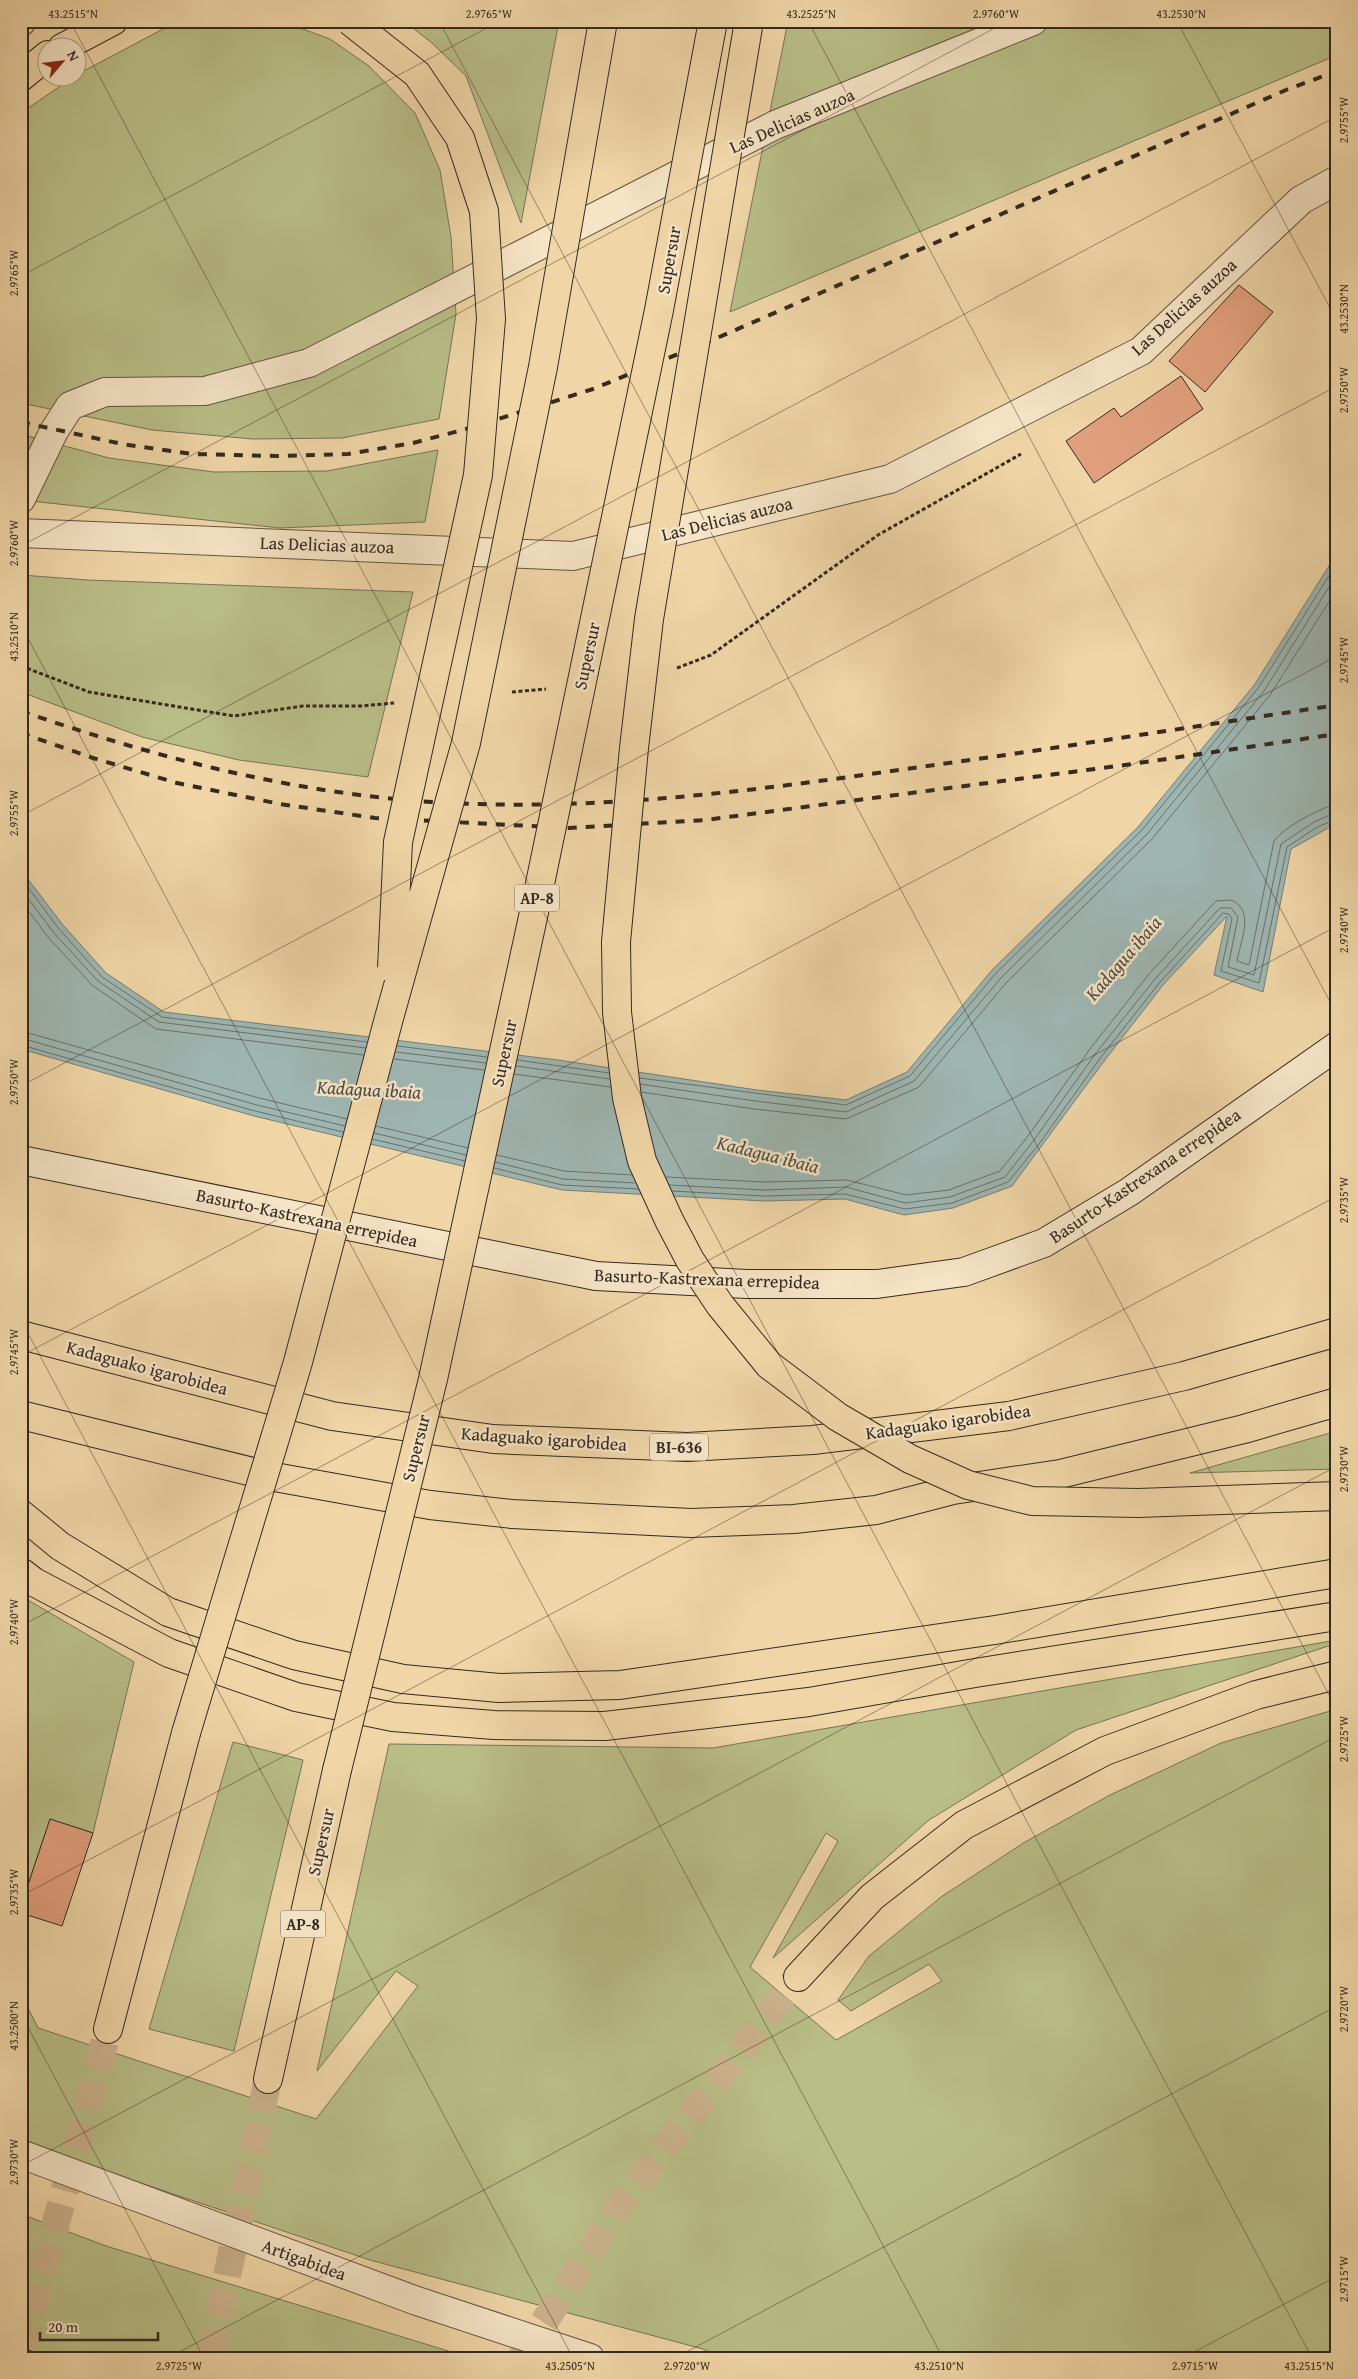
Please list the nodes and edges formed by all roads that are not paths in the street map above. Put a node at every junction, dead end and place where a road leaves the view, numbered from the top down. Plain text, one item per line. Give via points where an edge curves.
1 (113, 21) edge
2 (350, 21) edge
3 (603, 21) edge
4 (713, 21) edge
5 (750, 21) edge
6 (1033, 21) edge
7 (81, 38) edge
8 (38, 64) edge
9 (21, 77) edge
10 (1337, 180) edge
11 (21, 499) edge
12 (21, 533) edge
13 (389, 1018) junction
14 (1337, 1046) edge
15 (21, 1160) edge
16 (1337, 1332) edge
17 (21, 1334) edge
18 (1337, 1402) edge
19 (21, 1416) edge
20 (1337, 1496) edge
21 (21, 1514) edge
22 (1337, 1574) edge
23 (28, 1577) edge
24 (1337, 1616) edge
25 (1337, 1675) edge
26 (798, 1977) tunnel mouth
27 (108, 2029) tunnel mouth
28 (268, 2079) tunnel mouth
29 (21, 2154) edge
30 (590, 2358) edge

1 - 7 highway
2 - 13 highway, bridge via 417,74 460,138 484,211 491,319 478,475 398,842
3 - 13 highway, bridge via 543,367 466,743
4 - 28 highway, Supersur / AP-8, bridge via 659,310 534,912 433,1379 337,1770
5 - 20 highway, bridge via 649,618 634,748 616,942 617,995 627,1098 642,1161 690,1260 720,1305 769,1365 838,1417 910,1460 968,1485 1032,1501 1138,1503
6 - 11 street, Las Delicias auzoa via 775,124 309,363 206,391 105,392 70,406 54,431
8 - 9 highway
10 - 12 street, Las Delicias auzoa via 1301,200 1141,351 890,479 573,556
13 - 27 highway, bridge via 298,1362 186,1733
14 - 15 street, Basurto-Kastrexana errepidea via 1128,1192 1044,1244 964,1272 877,1284 747,1284 596,1276
16 - 17 highway, Kadaguako igarobidea / BI-636 via 1184,1376 1009,1416 814,1440 686,1447 494,1439 332,1416
18 - 19 highway via 1244,1429 1060,1474 953,1490 876,1510 794,1519 690,1522 512,1514 430,1505 269,1476
21 - 22 highway via 60,1546 168,1612 294,1655 403,1679 500,1688 620,1685 805,1659
23 - 24 highway via 169,1652 296,1697 393,1716 494,1725 605,1726 809,1702
25 - 26 highway via 1256,1695 1105,1752 964,1825 872,1897
29 - 30 street, Artigabidea via 417,2300

